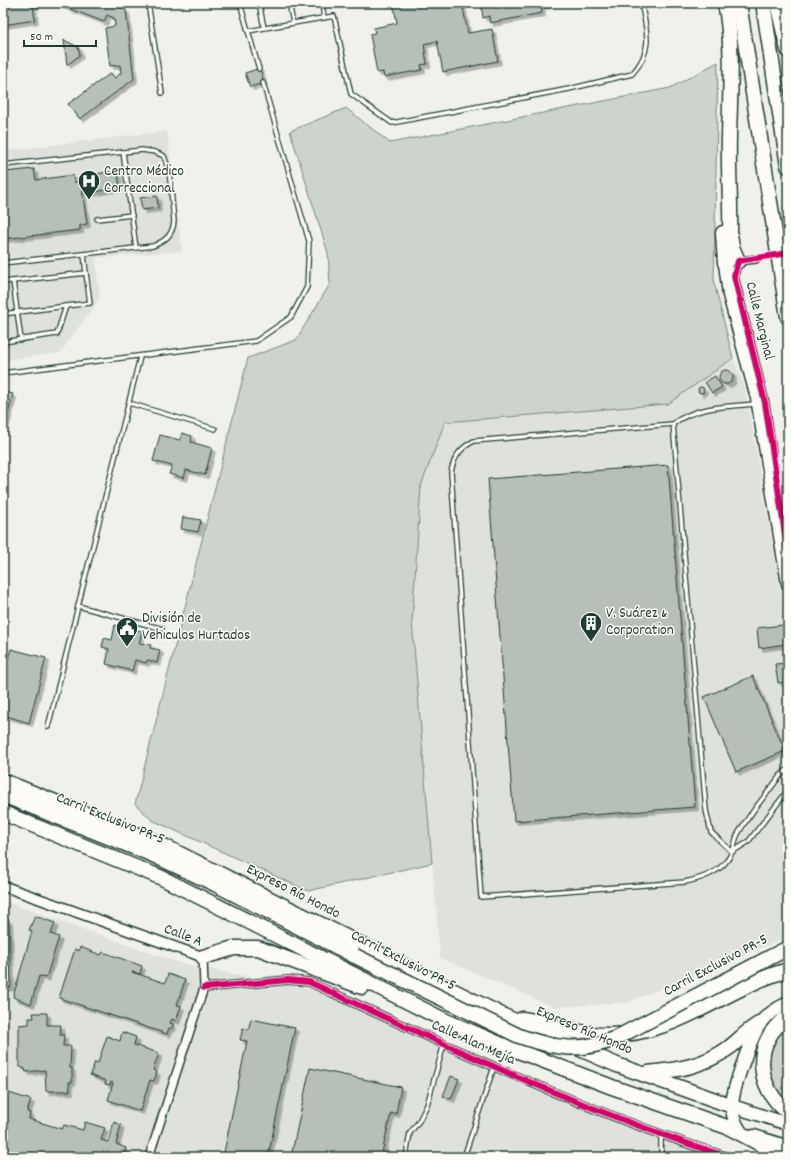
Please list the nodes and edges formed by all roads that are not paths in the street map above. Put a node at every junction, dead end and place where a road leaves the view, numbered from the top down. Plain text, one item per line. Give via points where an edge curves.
1 (148, 3) edge
2 (240, 3) edge
3 (259, 3) edge
4 (289, 3) edge
5 (322, 3) edge
6 (641, 3) edge
7 (724, 3) edge
8 (739, 3) edge
9 (763, 3) edge
10 (777, 3) edge
11 (324, 18) junction
12 (293, 23) junction
13 (264, 28) junction
14 (248, 31) junction
15 (788, 50) edge
16 (259, 69) dead end
17 (263, 83) dead end
18 (162, 93) dead end
19 (123, 152) junction
20 (3, 165) edge
21 (788, 166) edge
22 (132, 215) junction
23 (97, 219) dead end
24 (136, 248) junction
25 (84, 254) junction
26 (756, 258) tunnel mouth
27 (731, 262) junction
28 (3, 263) edge
29 (781, 270) junction
30 (86, 273) junction
31 (13, 281) junction
32 (3, 282) edge
33 (788, 294) edge
34 (66, 306) junction
35 (18, 312) junction
36 (3, 314) edge
37 (788, 317) edge
38 (21, 340) junction
39 (3, 342) edge
40 (140, 357) junction
41 (3, 373) edge
42 (128, 403) junction
43 (758, 403) junction
44 (673, 424) junction
45 (215, 429) dead end
46 (788, 554) edge
47 (788, 584) edge
48 (78, 606) junction
49 (163, 629) dead end
50 (48, 727) dead end
51 (788, 769) edge
52 (3, 781) edge
53 (788, 790) edge
54 (3, 795) edge
55 (3, 813) edge
56 (732, 852) junction
57 (3, 886) edge
58 (788, 948) edge
59 (203, 957) junction
60 (788, 970) edge
61 (204, 988) junction
62 (788, 1003) edge
63 (506, 1017) junction
64 (788, 1017) edge
65 (446, 1020) junction
66 (759, 1024) junction
67 (444, 1044) junction
68 (494, 1067) junction
69 (642, 1074) junction
70 (732, 1106) junction
71 (788, 1112) edge
72 (788, 1124) edge
73 (736, 1130) junction
74 (661, 1134) junction
75 (788, 1147) edge
76 (714, 1155) edge
77 (149, 1157) edge
78 (406, 1157) edge
79 (464, 1157) edge
80 (661, 1157) edge
81 (728, 1157) edge
82 (785, 1157) edge

1 - 18 lane
2 - 14 lane
3 - 13 lane
4 - 12 lane
5 - 11 lane
6 - 11 lane via 648,33 648,47 640,66 632,74 569,89 392,123 351,94 334,16
7 - 27 highway via 729,24 731,54
8 - 29 highway
9 - 21 highway
10 - 15 highway
11 - 12 lane
12 - 13 lane
13 - 14 lane
14 - 16 lane
17 - 40 lane via 309,241 307,287 291,317 256,341
19 - 20 lane
19 - 22 lane
19 - 24 lane via 155,152 164,156 169,170 173,229 163,241 153,246
22 - 23 lane
22 - 24 lane
24 - 25 lane
25 - 28 lane
25 - 30 lane
26 - 27 street
27 - 43 highway, Calle Marginal via 729,295
27 - 46 street, Calle Marginal via 765,403
29 - 33 highway
29 - 37 highway
30 - 31 lane
30 - 34 lane via 90,303
31 - 32 lane
31 - 35 lane
34 - 35 lane
34 - 38 lane via 57,334
35 - 36 lane
35 - 38 lane
38 - 39 lane
40 - 41 lane
40 - 42 lane
42 - 45 lane
42 - 48 lane
43 - 44 lane via 700,411
43 - 47 highway, Calle Marginal
44 - 56 lane via 706,810 711,832
44 - 56 lane via 474,441 465,446 453,459 451,472 481,897 685,882 712,874 723,865
48 - 49 lane
48 - 50 lane
51 - 56 lane via 780,776 737,835
52 - 63 highway, Expreso Río Hondo via 162,845
53 - 56 lane via 748,842
54 - 58 highway, Carril Exclusivo PR-5, bridge via 151,854 519,1036 541,1044 568,1048 587,1047 614,1039
55 - 65 highway via 162,878
57 - 59 street, Calle A
59 - 61 street, Calle A
59 - 65 highway via 234,948 258,948
60 - 63 highway via 760,979 670,1024 633,1034 588,1034 544,1022
61 - 67 street, Calle Alan Mejía via 288,980 309,982
61 - 77 street, Calle A
62 - 66 highway
63 - 69 highway, Expreso Río Hondo
64 - 71 highway via 770,1034 763,1049 762,1065 768,1089 776,1102
65 - 73 highway via 612,1088
66 - 69 highway via 724,1051 701,1064 673,1071
66 - 70 highway via 746,1053
67 - 68 street, Calle Alan Mejía
67 - 78 lane via 427,1105 410,1133
68 - 74 street, Calle Alan Mejía
68 - 79 lane
69 - 70 highway, Expreso Río Hondo
70 - 72 highway, Expreso Río Hondo
70 - 73 highway
73 - 75 highway
73 - 82 highway
74 - 76 street, Calle Alan Mejía
74 - 80 lane
76 - 81 street, Calle Alan Mejía

